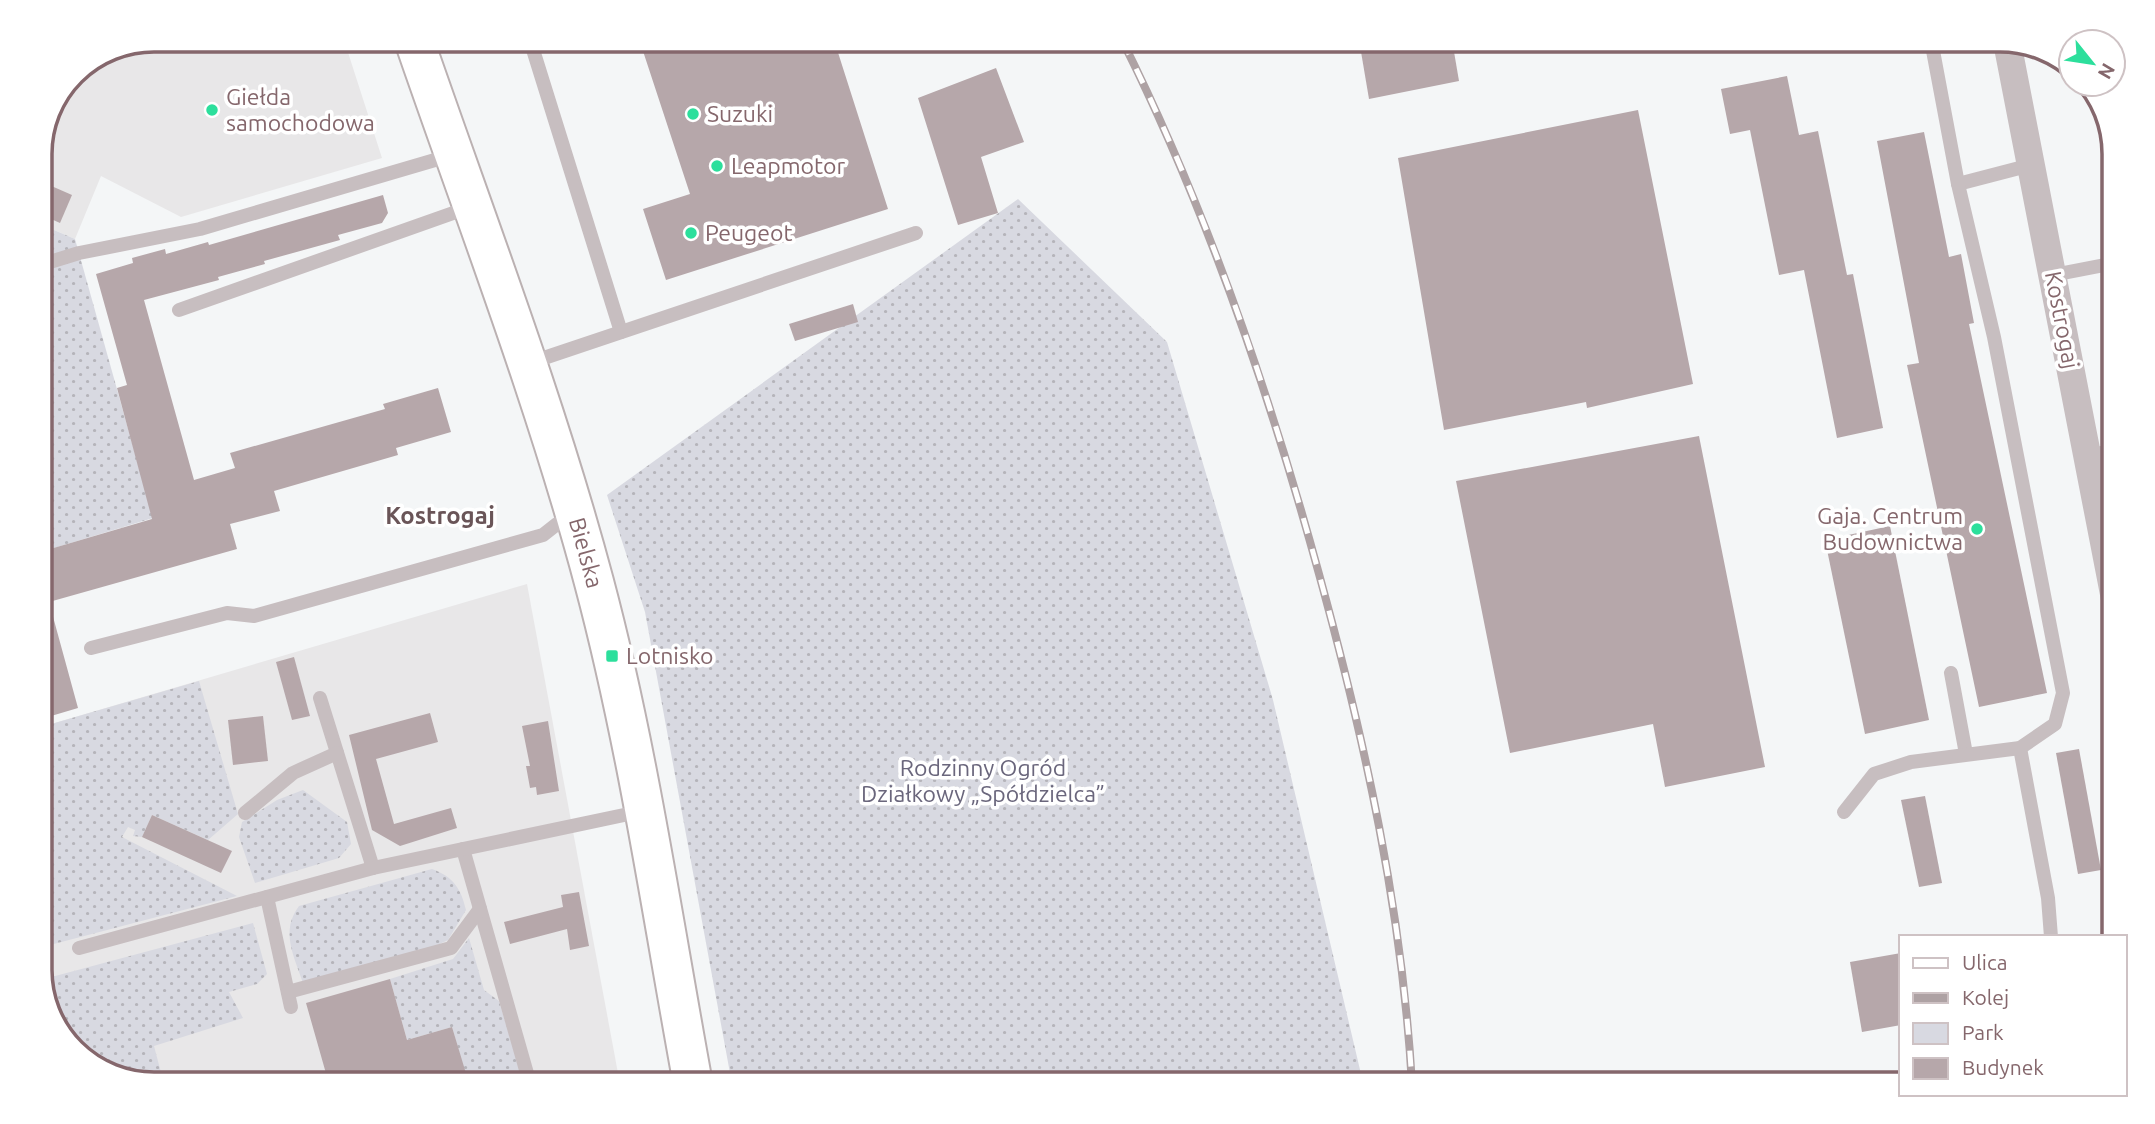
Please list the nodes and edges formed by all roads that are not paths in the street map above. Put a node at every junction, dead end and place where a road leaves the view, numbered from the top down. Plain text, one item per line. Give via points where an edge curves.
1 (419, 52) edge
2 (534, 52) edge
3 (1933, 52) edge
4 (2009, 53) edge
5 (457, 154) junction
6 (2031, 165) junction
7 (1958, 184) junction
8 (474, 206) junction
9 (916, 233) dead end
10 (53, 261) edge
11 (2102, 266) edge
12 (2053, 275) junction
13 (179, 310) dead end
14 (621, 332) junction
15 (527, 363) junction
16 (2102, 453) edge
17 (2087, 456) junction
18 (575, 518) junction
19 (2102, 525) edge
20 (91, 648) dead end
21 (1951, 673) dead end
22 (320, 698) dead end
23 (2020, 748) junction
24 (337, 753) junction
25 (1966, 754) junction
26 (644, 811) junction
27 (245, 813) dead end
28 (1844, 813) dead end
29 (463, 849) junction
30 (373, 868) junction
31 (267, 897) junction
32 (480, 909) junction
33 (2051, 935) edge
34 (79, 948) dead end
35 (527, 1072) edge
36 (691, 1072) edge

1 - 5 main road, Bielska
2 - 14 lane
3 - 7 lane
4 - 6 street, Kostrogaj
5 - 8 main road, Bielska
5 - 10 lane via 200,229
6 - 7 lane
6 - 12 street, Kostrogaj
7 - 23 lane via 1994,337 2063,693 2055,724
8 - 13 lane
8 - 15 main road, Bielska
9 - 14 lane
11 - 12 lane
12 - 17 street, Kostrogaj
14 - 15 lane
15 - 18 main road, Bielska
16 - 17 lane
17 - 19 street, Kostrogaj
18 - 20 lane via 543,535 254,616 227,613
18 - 26 main road, Bielska via 612,656
21 - 25 lane
22 - 24 lane
23 - 25 lane
23 - 33 lane
24 - 27 lane via 293,773
24 - 30 lane
25 - 28 lane via 1910,762 1874,774
26 - 29 lane
26 - 36 main road, Bielska
29 - 30 lane
29 - 32 lane
30 - 31 lane
31 - 32 lane via 290,999 451,948
31 - 34 lane
32 - 35 lane

